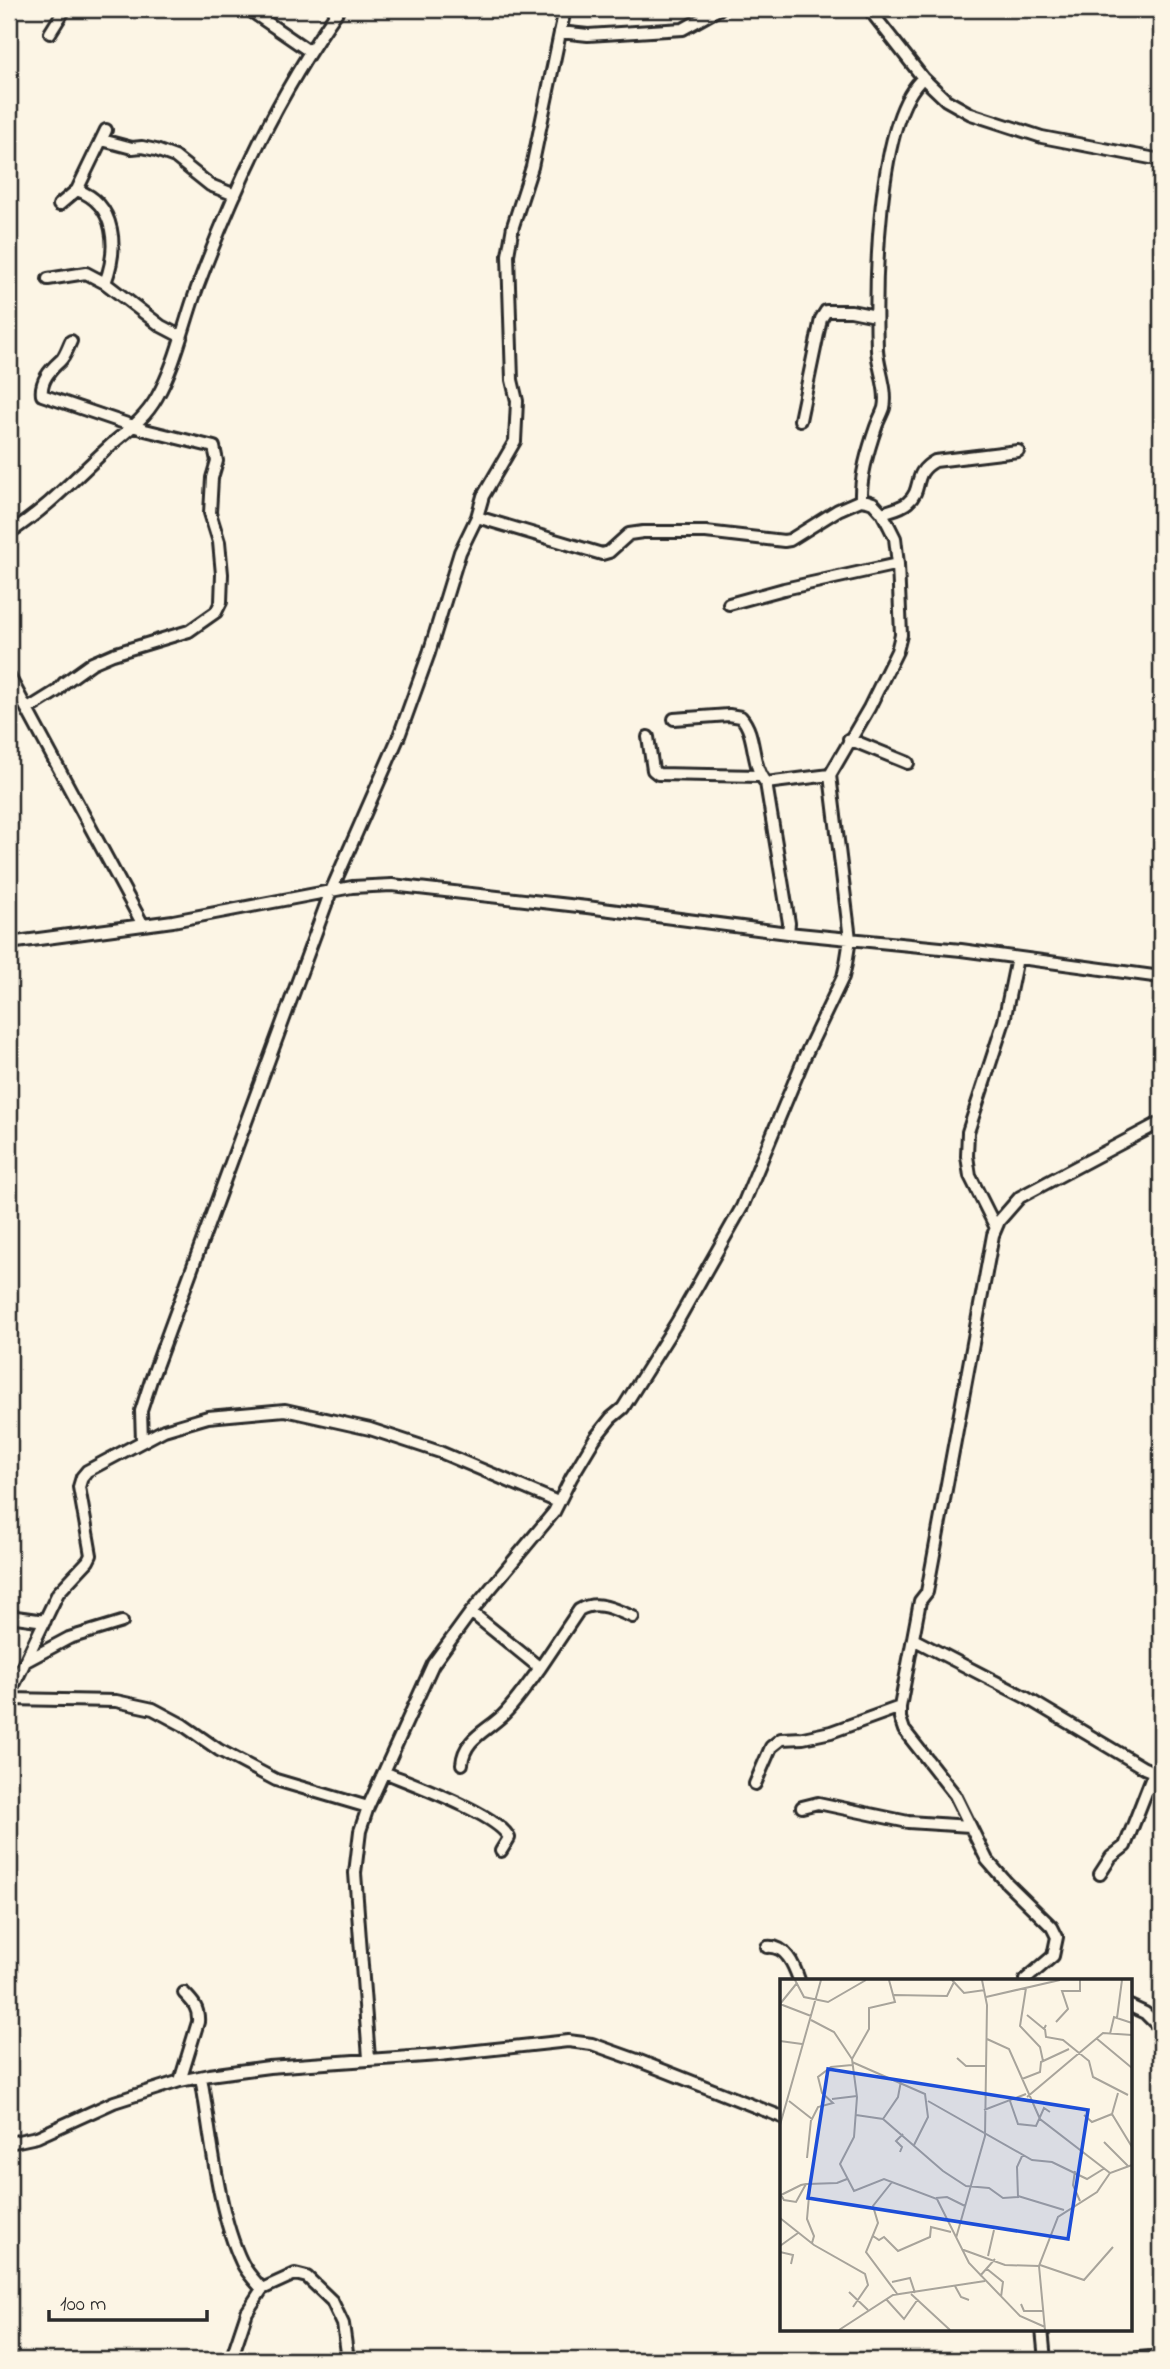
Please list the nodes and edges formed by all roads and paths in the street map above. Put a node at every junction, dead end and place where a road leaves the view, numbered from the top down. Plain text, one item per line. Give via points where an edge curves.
1 (65, 9) edge
2 (248, 9) edge
3 (339, 9) edge
4 (565, 9) edge
5 (719, 9) edge
6 (869, 9) edge
7 (560, 32) junction
8 (50, 33) dead end
9 (309, 51) junction
10 (923, 78) junction
11 (1161, 160) edge
12 (76, 190) junction
13 (235, 195) junction
14 (60, 205) dead end
15 (48, 279) dead end
16 (105, 283) junction
17 (876, 316) junction
18 (180, 336) junction
19 (71, 341) dead end
20 (800, 420) dead end
21 (135, 426) junction
22 (1018, 451) dead end
23 (861, 500) junction
24 (882, 513) junction
25 (477, 517) junction
26 (9, 533) edge
27 (898, 564) junction
28 (729, 604) dead end
29 (9, 676) edge
30 (28, 709) junction
31 (674, 719) dead end
32 (648, 737) dead end
33 (849, 739) junction
34 (908, 763) dead end
35 (830, 775) junction
36 (762, 779) junction
37 (331, 891) junction
38 (143, 925) junction
39 (788, 933) junction
40 (850, 940) junction
41 (9, 943) edge
42 (1017, 958) junction
43 (1161, 977) edge
44 (1161, 1122) edge
45 (996, 1228) junction
46 (142, 1441) junction
47 (558, 1502) junction
48 (471, 1612) junction
49 (9, 1616) edge
50 (633, 1616) dead end
51 (46, 1621) junction
52 (122, 1622) dead end
53 (913, 1639) junction
54 (24, 1662) junction
55 (540, 1668) junction
56 (9, 1697) edge
57 (900, 1707) junction
58 (462, 1764) dead end
59 (384, 1772) junction
60 (1158, 1772) edge
61 (755, 1784) dead end
62 (368, 1807) junction
63 (802, 1807) dead end
64 (970, 1826) junction
65 (501, 1851) dead end
66 (1100, 1874) dead end
67 (767, 1947) dead end
68 (799, 1979) edge
69 (1029, 1979) edge
70 (184, 1993) dead end
71 (1132, 2007) edge
72 (1161, 2028) edge
73 (369, 2058) junction
74 (201, 2077) junction
75 (180, 2081) junction
76 (780, 2115) edge
77 (9, 2143) edge
78 (262, 2289) junction
79 (1042, 2330) edge
80 (1161, 2356) edge
81 (231, 2360) edge
82 (348, 2360) edge
83 (1045, 2360) edge
84 (1115, 2360) edge

1 - 8 street
2 - 9 street
3 - 9 street
4 - 7 street
5 - 7 street via 683,29 588,35
6 - 10 street
7 - 25 street via 508,255 517,435 483,496
9 - 13 street via 252,154
10 - 11 street via 946,100 994,123
10 - 17 street via 908,94 884,180
12 - 13 street via 104,135 132,148 175,157 210,185
12 - 14 street
12 - 16 street via 91,195 109,220 113,258
13 - 18 street
15 - 16 street via 86,273
16 - 18 street
17 - 20 street via 826,311
17 - 23 street via 884,407 865,462
18 - 21 street via 157,398
19 - 21 street via 51,368 42,395
21 - 26 street via 42,510
21 - 30 street via 214,447 209,504 221,555 221,602 216,612 189,631 92,663
22 - 24 street via 935,461 924,467 915,495 906,505
23 - 24 street via 873,503
23 - 25 street via 784,541 706,532 643,532 629,534 602,554
24 - 27 street via 895,538
25 - 37 street via 460,552 399,736
27 - 28 street
27 - 33 street via 901,635 897,651
29 - 30 street
30 - 38 street
31 - 36 street via 741,717 748,724
32 - 36 street via 653,770 658,774
33 - 34 street
33 - 35 street
35 - 36 street
35 - 40 street
36 - 39 street via 781,870
37 - 38 street
37 - 39 street via 392,885
37 - 46 street via 151,1380 141,1411
38 - 41 street
39 - 40 street
40 - 42 street
40 - 47 street via 843,977 804,1056 743,1207 677,1322 623,1408 595,1438
42 - 43 street
42 - 45 street via 1004,1021 968,1132 971,1177
44 - 45 street via 1020,1197
45 - 53 street via 927,1592 920,1601
46 - 47 street via 208,1418 285,1410 370,1429 440,1452
46 - 51 street via 82,1477 79,1488 91,1555 58,1593
47 - 48 street
48 - 55 street
48 - 59 street via 433,1664
49 - 51 street
50 - 55 street via 602,1605 584,1607
51 - 54 street
52 - 54 street via 69,1638
53 - 57 street
53 - 60 street
54 - 56 street
55 - 58 street via 503,1716 471,1741
56 - 62 street via 116,1701 153,1709 276,1780
57 - 61 street via 831,1732 780,1739
57 - 64 street via 904,1730 955,1796
59 - 62 street
59 - 65 street via 506,1830 509,1838
60 - 66 street via 1125,1846
62 - 73 street via 355,1873
63 - 64 street via 818,1803 908,1822
64 - 69 street via 987,1860 1052,1927 1056,1937 1053,1956
67 - 68 street via 782,1950
70 - 75 street via 195,2004 198,2021
71 - 72 street
73 - 74 street
73 - 76 street via 581,2042
74 - 75 street
74 - 78 street via 231,2234 242,2265
75 - 77 street via 114,2102 37,2137
78 - 81 street via 247,2312
78 - 82 street via 295,2274 307,2277 332,2301 343,2324
79 - 83 street
80 - 84 street

